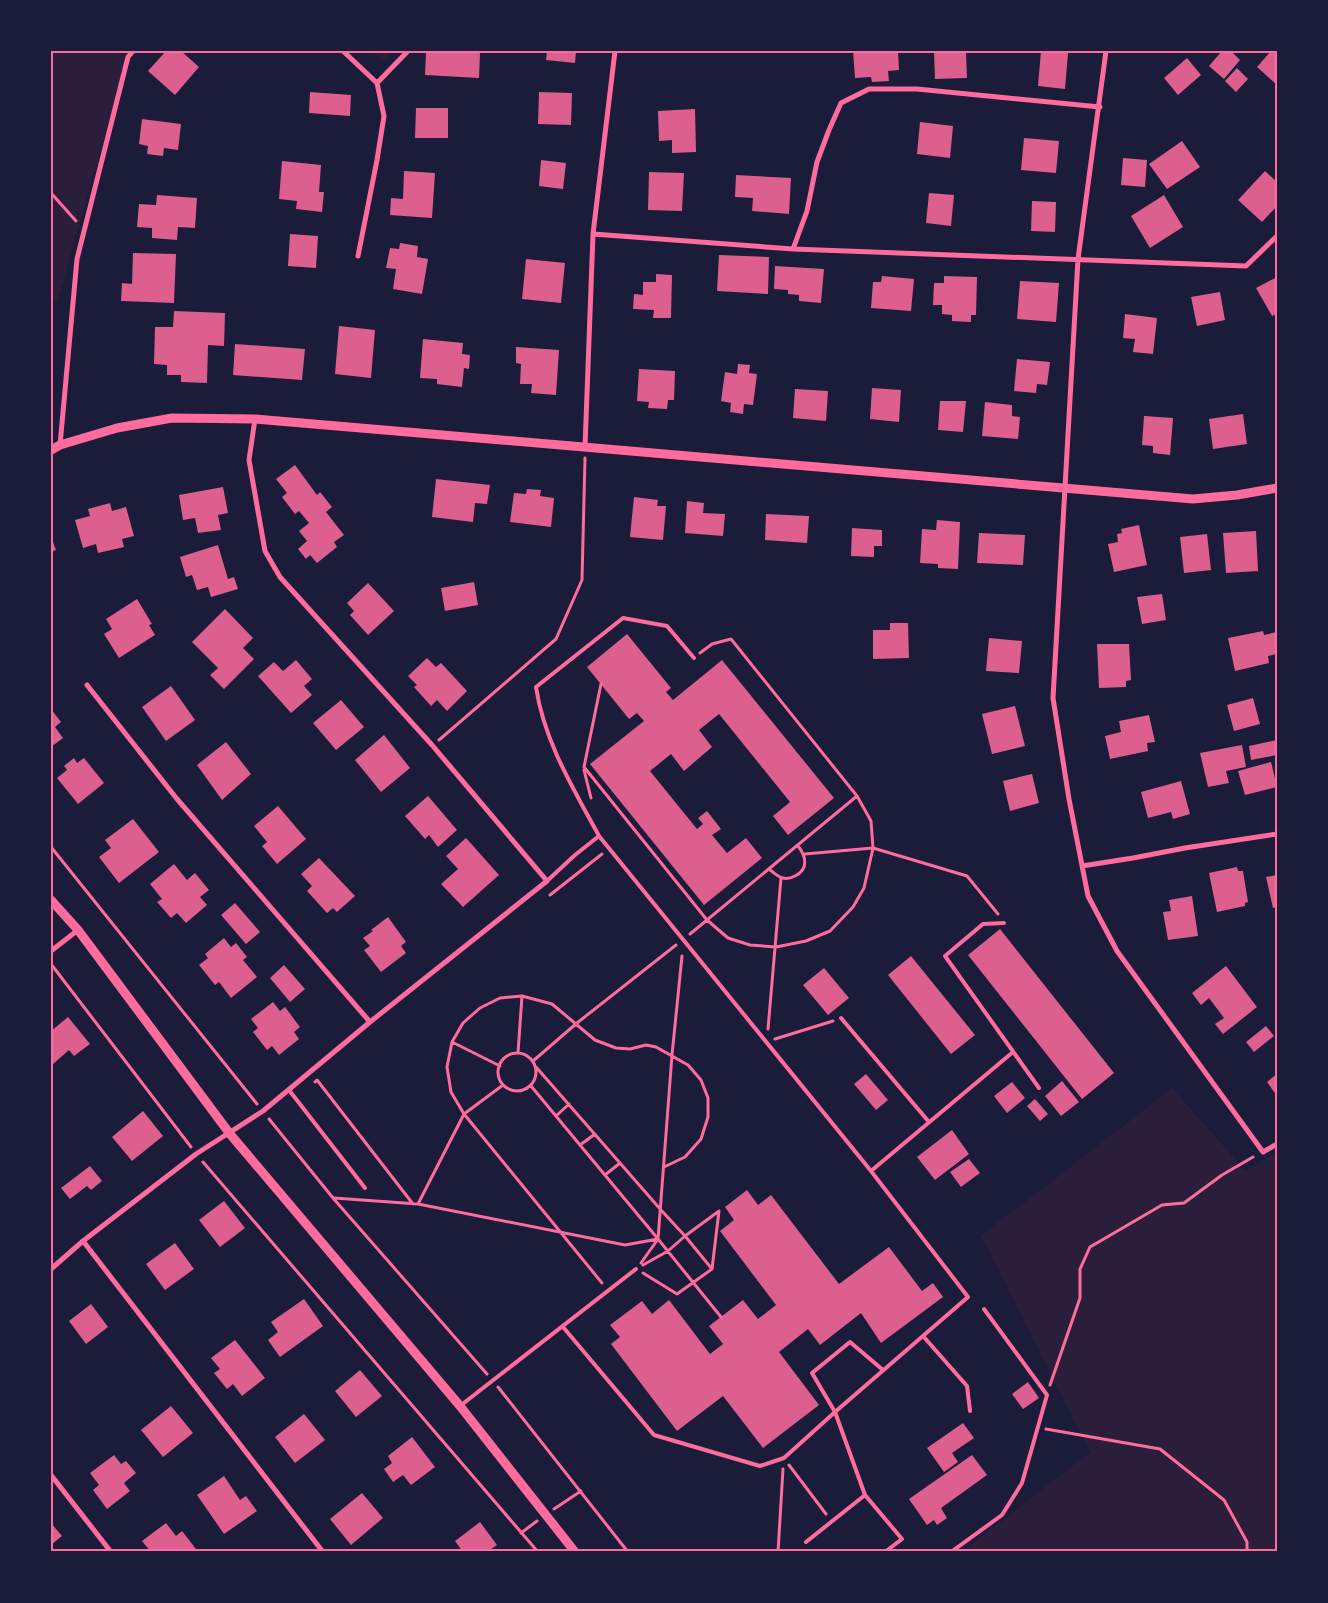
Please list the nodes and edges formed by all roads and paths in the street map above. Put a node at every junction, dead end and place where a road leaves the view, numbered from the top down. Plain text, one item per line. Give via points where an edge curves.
1 (133, 51) edge
2 (343, 51) edge
3 (408, 51) edge
4 (615, 51) edge
5 (1106, 51) edge
6 (378, 83) junction
7 (1100, 107) junction
8 (51, 193) edge
9 (84, 230) junction
10 (592, 234) junction
11 (1277, 236) edge
12 (793, 249) junction
13 (358, 256) dead end
14 (1078, 259) junction
15 (255, 419) junction
16 (60, 445) junction
17 (585, 447) junction
18 (51, 450) edge
19 (1066, 487) junction
20 (1277, 488) edge
21 (694, 658) joint
22 (601, 684) dead end
23 (87, 686) dead end
24 (432, 745) junction
25 (857, 796) junction
26 (1277, 834) edge
27 (600, 836) junction
28 (798, 846) junction
29 (873, 848) junction
30 (805, 854) junction
31 (1082, 866) junction
32 (769, 869) junction
33 (781, 878) junction
34 (547, 881) junction
35 (51, 900) edge
36 (707, 920) junction
37 (1004, 923) joint
38 (78, 930) junction
39 (684, 939) junction
40 (776, 947) junction
41 (51, 951) edge
42 (51, 964) edge
43 (522, 996) junction
44 (841, 1018) joint
45 (370, 1022) junction
46 (577, 1023) junction
47 (452, 1042) junction
48 (767, 1042) junction
49 (1013, 1052) junction
50 (518, 1053) junction
51 (672, 1055) junction
52 (533, 1061) junction
53 (500, 1066) junction
54 (536, 1066) junction
55 (312, 1085) dead end
56 (503, 1085) junction
57 (531, 1086) junction
58 (1039, 1088) dead end
59 (289, 1090) junction
60 (569, 1104) junction
61 (464, 1114) junction
62 (556, 1116) junction
63 (929, 1122) junction
64 (230, 1134) junction
65 (595, 1134) junction
66 (1277, 1144) edge
67 (580, 1145) junction
68 (1263, 1152) junction
69 (196, 1154) junction
70 (620, 1163) junction
71 (664, 1167) junction
72 (871, 1172) junction
73 (604, 1175) junction
74 (365, 1188) dead end
75 (333, 1198) dead end
76 (416, 1204) junction
77 (661, 1210) junction
78 (559, 1231) junction
79 (685, 1236) junction
80 (658, 1239) junction
81 (83, 1242) junction
82 (668, 1251) junction
83 (51, 1269) edge
84 (636, 1269) junction
85 (712, 1269) junction
86 (694, 1283) junction
87 (609, 1291) junction
88 (984, 1309) dead end
89 (721, 1317) dead end
90 (563, 1327) junction
91 (923, 1336) junction
92 (883, 1370) junction
93 (494, 1382) junction
94 (1047, 1395) junction
95 (460, 1406) junction
96 (970, 1411) dead end
97 (835, 1412) junction
98 (1038, 1427) junction
99 (784, 1458) junction
100 (51, 1475) edge
101 (865, 1495) junction
102 (832, 1521) junction
103 (806, 1542) dead end
104 (111, 1552) edge
105 (323, 1552) edge
106 (538, 1552) edge
107 (575, 1552) edge
108 (628, 1552) edge
109 (778, 1552) edge
110 (885, 1552) edge
111 (951, 1552) edge
112 (1246, 1552) edge

1 - 9 street via 128,57
2 - 6 street
3 - 6 street
4 - 10 street
5 - 7 street
6 - 13 street via 384,116
7 - 12 street via 917,89 869,89 840,104 817,162 807,211
7 - 14 street
8 - 9 path
9 - 16 street via 77,259
10 - 12 street
10 - 17 street
11 - 14 street via 1246,266
12 - 14 street
14 - 19 street
15 - 16 street via 172,418 116,428
15 - 17 street
15 - 24 street via 248,460 265,551 280,577
16 - 18 street
17 - 19 street
17 - 24 path via 582,580 556,639
19 - 20 street via 1193,499
19 - 31 street via 1053,698
21 - 25 path via 712,644 731,639
21 - 27 lane via 667,626 623,618 536,687 548,736
22 - 36 path via 584,767
23 - 45 street via 177,799
24 - 34 street
25 - 28 path
25 - 29 path via 870,821
26 - 31 street
27 - 34 lane
27 - 39 lane
28 - 30 path
28 - 32 path
29 - 30 path
29 - 37 path via 967,876
29 - 40 path via 864,888 853,907 830,931 806,941
30 - 33 path via 806,865 800,874
31 - 68 street via 1088,896 1117,951
32 - 33 path
32 - 36 path
33 - 40 path
34 - 45 street
35 - 38 street
36 - 39 path
36 - 40 path via 728,938 750,945
37 - 49 lane via 983,924 945,956
38 - 41 street
38 - 64 street
39 - 46 path
39 - 48 lane
39 - 51 path
40 - 48 path
42 - 69 path
43 - 46 path via 552,1004
43 - 47 path via 500,998 480,1008 463,1022
43 - 50 path
44 - 48 path
44 - 63 lane
45 - 59 street
46 - 51 path via 595,1040 616,1048 646,1045
46 - 52 path
47 - 53 path
47 - 61 path via 447,1067 452,1092
48 - 72 lane
49 - 58 lane
49 - 63 lane
50 - 52 path
50 - 53 path via 507,1056
51 - 71 path
51 - 71 path via 688,1065 701,1080 708,1098 708,1117 700,1140 685,1157
52 - 54 path
53 - 56 path via 499,1076
54 - 57 path via 536,1077
54 - 60 path
55 - 76 path via 317,1080
56 - 57 path via 520,1092
56 - 61 path
57 - 62 path
59 - 64 street
59 - 74 lane
60 - 62 path
60 - 65 path
61 - 76 path
61 - 78 path
62 - 67 path
63 - 72 lane
64 - 69 street
64 - 95 street
65 - 67 path
65 - 70 path
66 - 68 street
67 - 73 path
68 - 94 path via 1222,1175 1184,1203 1162,1204 1090,1247 1080,1269 1080,1298
69 - 81 street
69 - 106 path
70 - 73 path
70 - 77 path
71 - 77 path
72 - 91 lane via 968,1297
73 - 80 path
75 - 76 path
76 - 78 path
77 - 79 path
77 - 80 path
78 - 80 path via 625,1245
78 - 87 path
79 - 82 path
79 - 85 path
79 - 85 path via 719,1212
80 - 82 path
80 - 84 path
81 - 83 street
81 - 105 street
82 - 84 path
82 - 86 path
84 - 86 path via 677,1294
84 - 87 lane
85 - 86 path
86 - 89 path
87 - 90 lane
88 - 94 lane
90 - 93 lane
90 - 99 lane via 654,1435 760,1466
91 - 92 lane
91 - 96 lane via 966,1386
92 - 97 lane
92 - 97 lane via 850,1342 812,1373
93 - 95 lane
93 - 108 path
94 - 98 lane
95 - 107 street
97 - 99 lane
97 - 101 lane
98 - 111 lane via 1022,1483 1002,1516
98 - 112 path via 1160,1449 1224,1500 1247,1542
99 - 102 path
99 - 109 path
100 - 104 street
101 - 102 lane
101 - 110 lane via 902,1539
102 - 103 lane

